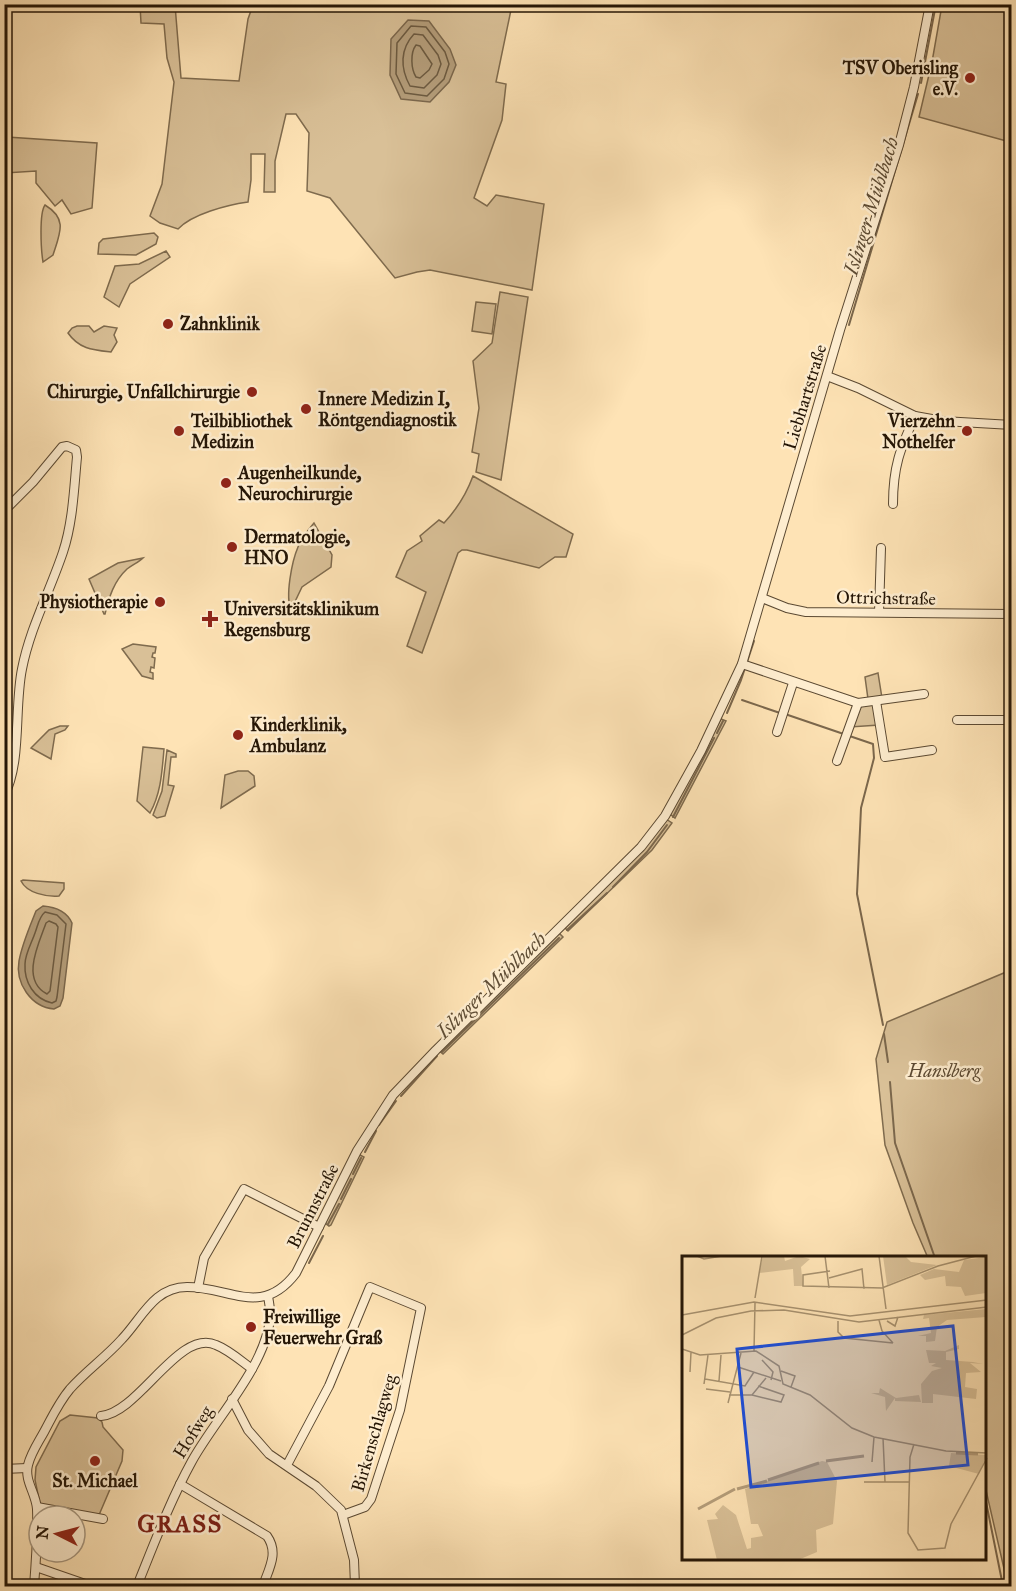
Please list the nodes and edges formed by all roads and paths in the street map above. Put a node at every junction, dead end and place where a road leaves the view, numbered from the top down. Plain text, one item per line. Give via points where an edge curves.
1 (930, 4) edge
2 (827, 376) junction
3 (915, 416) junction
4 (1011, 425) edge
5 (893, 504) dead end
6 (4, 511) edge
7 (881, 548) dead end
8 (762, 598) junction
9 (879, 612) junction
10 (1011, 614) edge
11 (745, 665) junction
12 (793, 683) junction
13 (924, 694) dead end
14 (876, 701) junction
15 (858, 703) junction
16 (957, 720) dead end
17 (1011, 720) edge
18 (777, 732) dead end
19 (932, 750) dead end
20 (837, 761) dead end
21 (680, 789) joint
22 (4, 796) edge
23 (319, 1227) junction
24 (198, 1288) junction
25 (268, 1296) junction
26 (252, 1369) junction
27 (232, 1399) junction
28 (101, 1416) dead end
29 (287, 1465) junction
30 (27, 1468) junction
31 (4, 1469) edge
32 (180, 1484) junction
33 (36, 1504) edge
34 (343, 1515) junction
35 (87, 1516) edge
36 (103, 1519) dead end
37 (36, 1564) edge
38 (36, 1567) junction
39 (34, 1587) edge
40 (91, 1587) edge
41 (137, 1587) edge
42 (263, 1587) edge
43 (355, 1587) edge

1 - 2 street, Liebhartstraße via 899,145
2 - 3 street
2 - 8 street, Liebhartstraße
3 - 4 street
3 - 5 street via 895,469
6 - 22 street via 62,447 76,450 68,536 22,667 14,765
7 - 9 street
8 - 9 street, Ottrichstraße via 806,612
8 - 11 street, Liebhartstraße
9 - 10 street, Ottrichstraße
11 - 12 street
11 - 21 street, Liebhartstraße
12 - 15 street
12 - 18 street
13 - 14 street
14 - 15 street
14 - 19 street via 885,757
15 - 20 street
16 - 17 street
21 - 23 street, Brunnstraße via 641,848 393,1095 357,1151
23 - 24 street via 244,1189 204,1258
23 - 25 street, Brunnstraße via 296,1274
24 - 25 street via 245,1298
24 - 30 street via 176,1287 151,1302 122,1339 62,1399
25 - 26 street, Hofweg via 270,1319 264,1345
26 - 27 street, Hofweg
26 - 28 street via 216,1345 196,1344 176,1356 113,1412
27 - 29 street via 257,1442
27 - 32 street, Hofweg
29 - 34 street via 330,1498
29 - 34 street, Birkenschlagweg via 329,1386 370,1287 421,1308 400,1410 371,1499 365,1507
30 - 31 street
30 - 33 street
32 - 41 street, Hofweg
32 - 42 street via 267,1536 273,1544 273,1556
34 - 43 street via 354,1560
35 - 36 street
37 - 38 street
38 - 39 street
38 - 40 street

